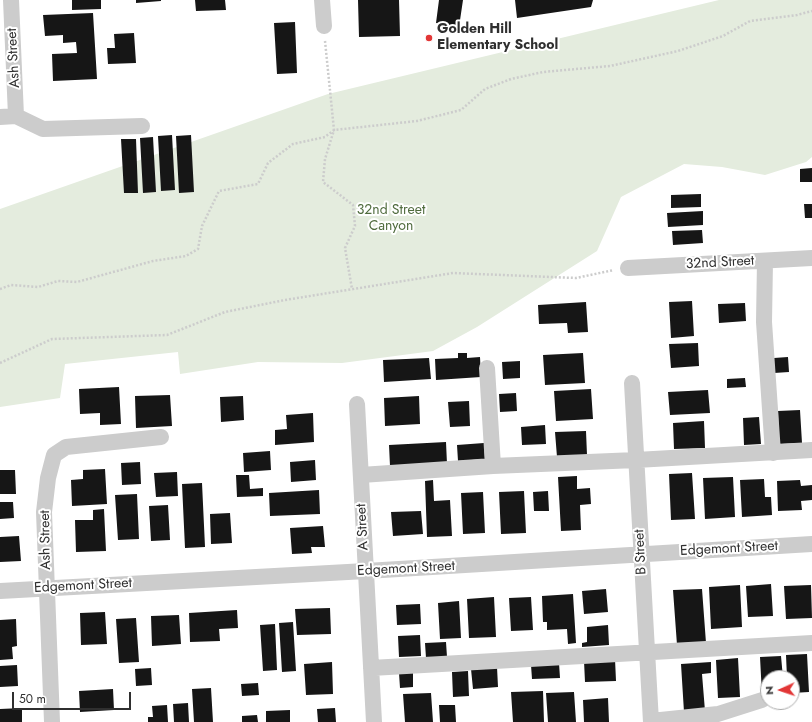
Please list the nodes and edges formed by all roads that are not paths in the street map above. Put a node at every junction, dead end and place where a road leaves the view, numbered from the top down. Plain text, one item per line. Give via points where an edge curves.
1 (11, 0) edge
2 (322, 0) edge
3 (324, 26) road end
4 (16, 116) junction
5 (0, 117) edge
6 (142, 126) dead end
7 (812, 258) edge
8 (765, 261) junction
9 (628, 268) road end
10 (487, 368) dead end
11 (632, 383) dead end
12 (357, 404) dead end
13 (161, 437) dead end
14 (812, 450) edge
15 (773, 453) junction
16 (636, 460) junction
17 (493, 466) junction
18 (361, 475) junction
19 (812, 544) edge
20 (641, 554) junction
21 (366, 571) junction
22 (47, 588) junction
23 (0, 591) edge
24 (812, 643) edge
25 (647, 652) junction
26 (371, 668) junction
27 (760, 701) edge
28 (651, 721) edge
29 (52, 722) edge
30 (374, 722) edge

1 - 4 street, Ash Street
2 - 3 street
4 - 5 street
4 - 6 street via 43,129
7 - 8 street, 32nd Street
8 - 9 street, 32nd Street
8 - 15 street via 764,322
10 - 17 street
11 - 16 street, B Street
12 - 18 street, A Street
13 - 22 street, Ash Street via 66,447 54,455 44,512
14 - 15 street
15 - 16 street
16 - 17 street
16 - 20 street, B Street
17 - 18 street
18 - 21 street, A Street
19 - 20 street, Edgemont Street
20 - 21 street, Edgemont Street
20 - 25 street, B Street
21 - 22 street, Edgemont Street
21 - 26 street, A Street
22 - 23 street, Edgemont Street
22 - 29 street, Ash Street
24 - 25 street
25 - 26 street
25 - 28 street, B Street
26 - 30 street, A Street
27 - 28 street via 718,714

